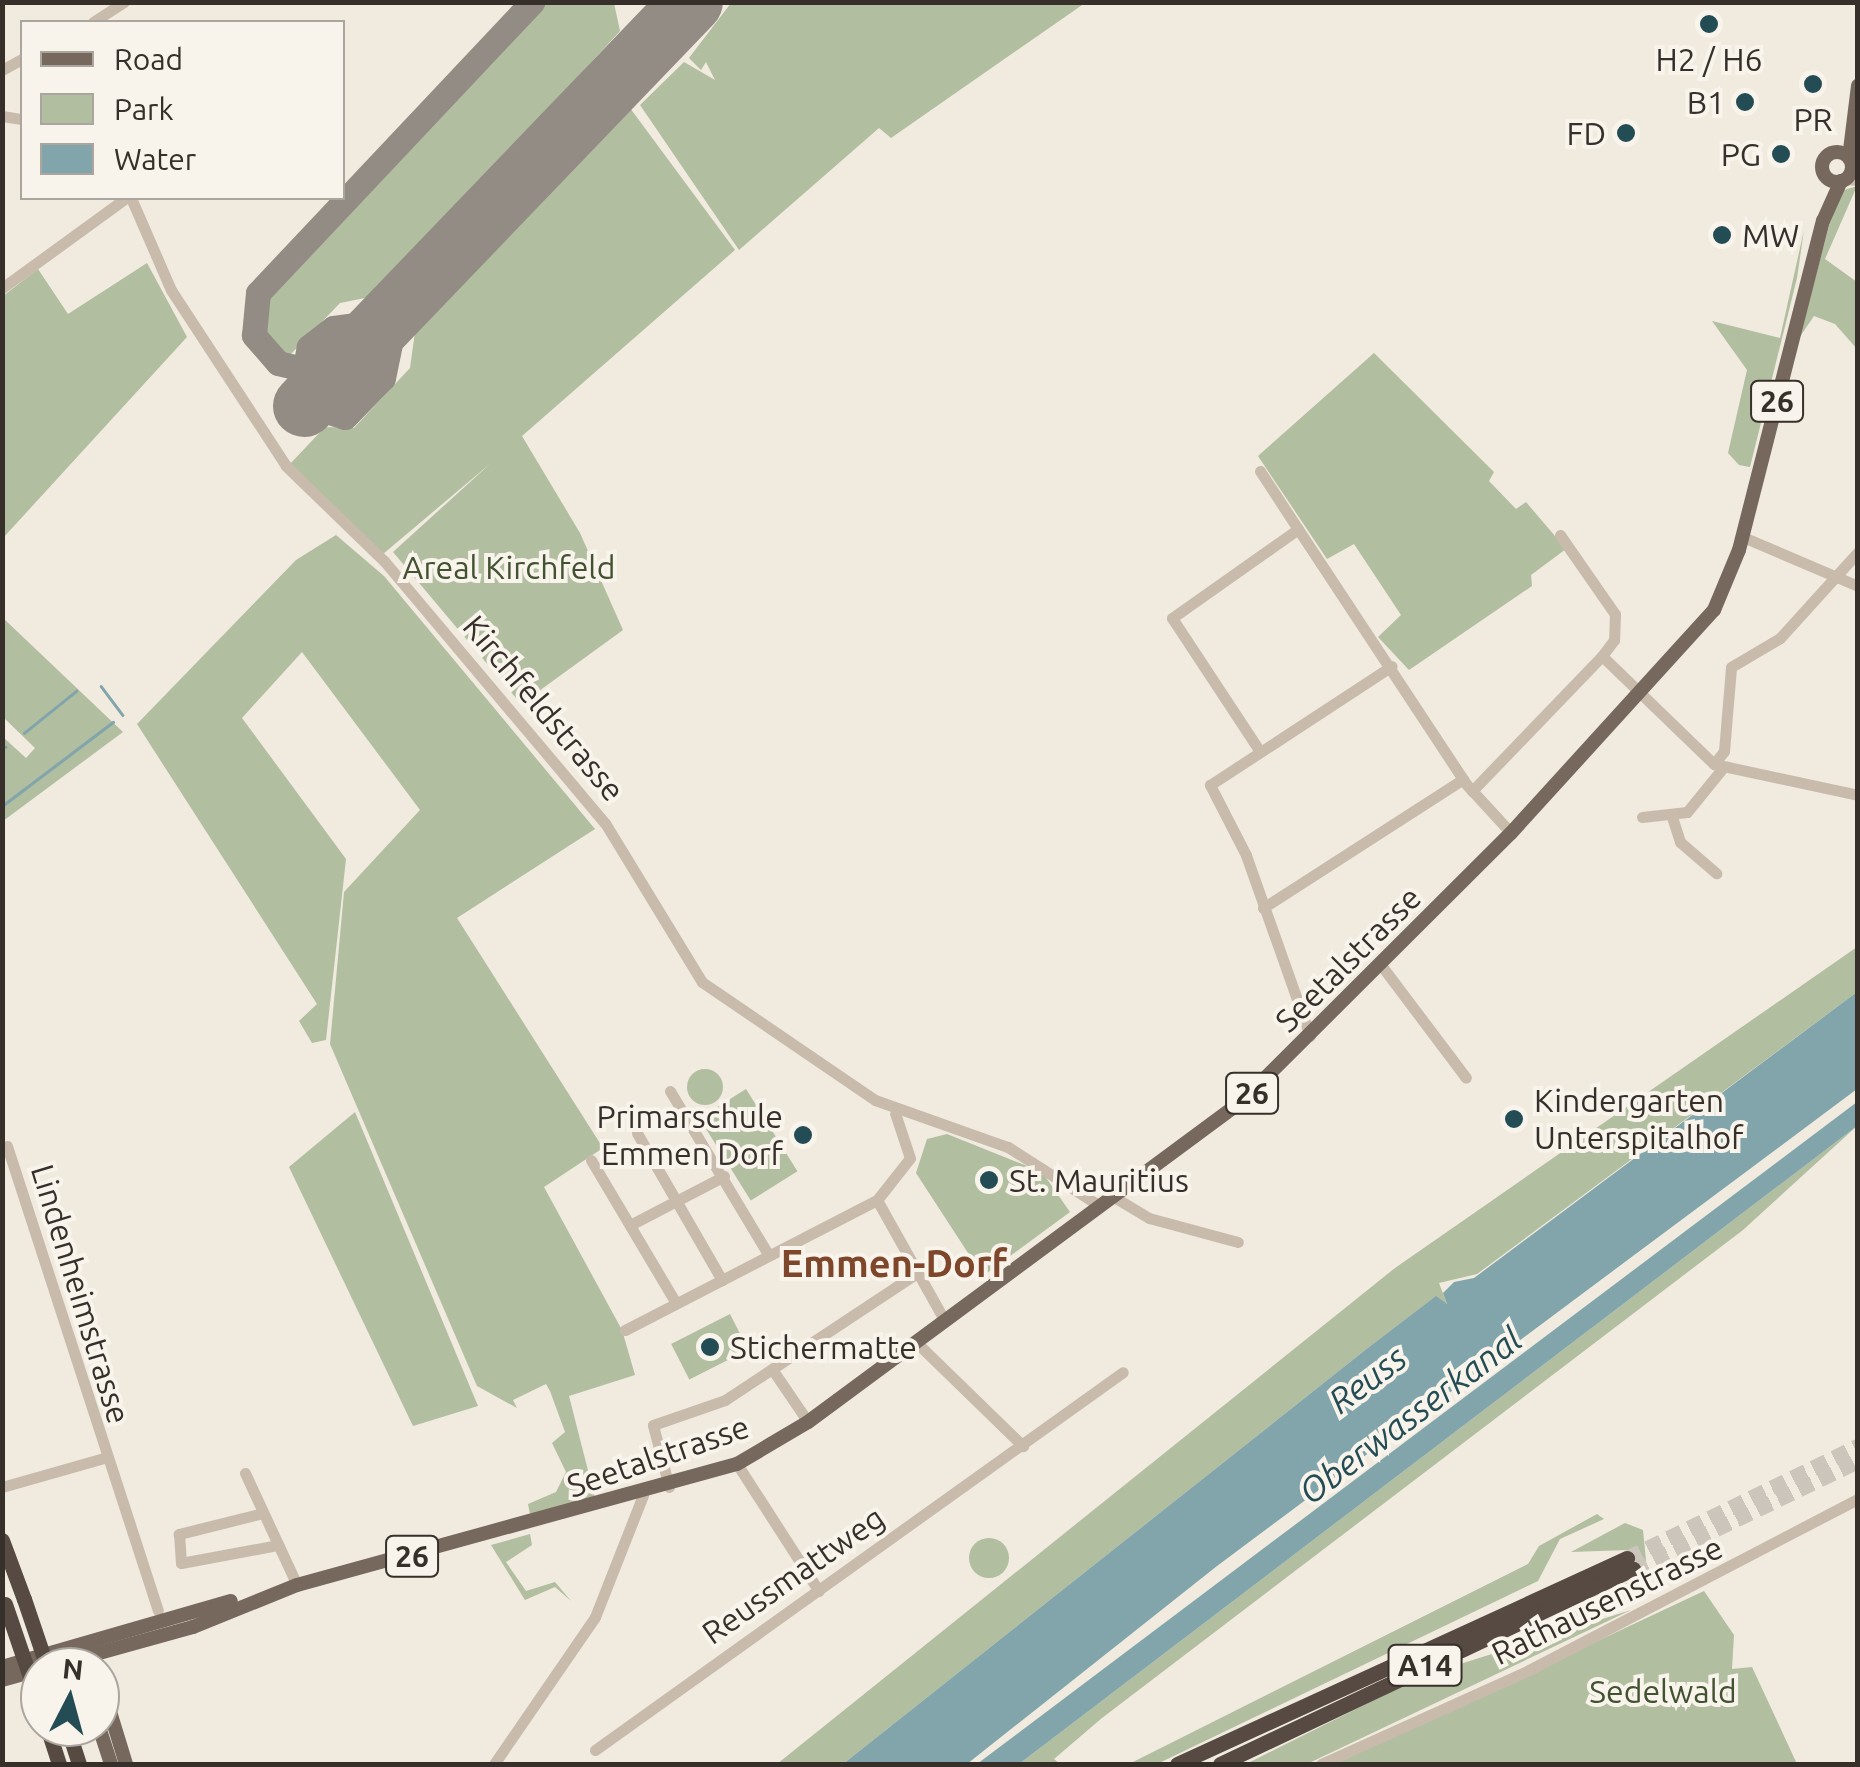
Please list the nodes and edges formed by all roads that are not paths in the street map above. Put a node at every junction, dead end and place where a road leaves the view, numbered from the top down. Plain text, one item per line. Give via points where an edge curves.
1 (124, 2) edge
2 (96, 20) edge
3 (1858, 86) edge
4 (1852, 106) junction
5 (1828, 155) junction
6 (1852, 163) edge
7 (1825, 176) junction
8 (1848, 180) edge
9 (125, 200) edge
10 (129, 200) edge
11 (1822, 221) junction
12 (2, 288) edge
13 (1260, 471) dead end
14 (1298, 529) junction
15 (1560, 535) dead end
16 (1743, 538) junction
17 (1858, 552) edge
18 (1837, 579) junction
19 (1858, 586) edge
20 (1602, 656) junction
21 (1392, 666) junction
22 (1640, 693) junction
23 (1259, 750) junction
24 (1718, 766) junction
25 (1463, 778) junction
26 (1472, 791) junction
27 (1858, 795) edge
28 (1672, 817) junction
29 (1642, 818) dead end
30 (1511, 834) junction
31 (1716, 873) dead end
32 (1263, 908) junction
33 (1381, 965) junction
34 (1310, 1036) junction
35 (1466, 1078) dead end
36 (670, 1091) dead end
37 (892, 1110) junction
38 (933, 1123) junction
39 (637, 1133) dead end
40 (911, 1143) junction
41 (6, 1146) dead end
42 (591, 1160) dead end
43 (724, 1176) junction
44 (1114, 1196) junction
45 (677, 1200) junction
46 (877, 1200) junction
47 (1100, 1206) junction
48 (630, 1225) junction
49 (1238, 1242) dead end
50 (769, 1256) junction
51 (917, 1272) junction
52 (722, 1280) junction
53 (676, 1303) junction
54 (946, 1321) junction
55 (625, 1330) dead end
56 (917, 1342) junction
57 (772, 1369) junction
58 (1124, 1372) dead end
59 (808, 1422) junction
60 (1023, 1446) junction
61 (104, 1458) junction
62 (737, 1464) junction
63 (245, 1473) dead end
64 (2, 1486) edge
65 (669, 1487) junction
66 (643, 1495) junction
67 (1858, 1499) edge
68 (263, 1513) junction
69 (2, 1540) edge
70 (278, 1544) junction
71 (1630, 1564) tunnel mouth
72 (296, 1585) junction
73 (818, 1590) junction
74 (258, 1597) junction
75 (4, 1601) edge
76 (158, 1610) dead end
77 (41, 1647) edge
78 (120, 1647) edge
79 (20, 1648) edge
80 (120, 1648) edge
81 (595, 1750) dead end
82 (1213, 1759) edge
83 (494, 1764) edge
84 (1177, 1764) edge
85 (1190, 1764) edge
86 (1321, 1764) edge

1 - 2 street
3 - 4 main road
4 - 5 main road
4 - 6 main road
5 - 6 main road
5 - 7 main road, Seetalstrasse
6 - 8 main road, Seetalstrasse
7 - 8 main road
7 - 11 main road, Seetalstrasse / 26
8 - 11 main road, Seetalstrasse / 26
9 - 12 street, Kirchfeldstrasse
10 - 37 street, Kirchfeldstrasse via 165,279 286,466 385,562 605,823 702,982 768,1036
11 - 16 main road, Seetalstrasse / 26
13 - 14 street
14 - 21 street
14 - 23 street via 1172,618
15 - 20 street via 1615,614 1614,640
16 - 18 street
16 - 22 main road, Seetalstrasse / 26 via 1709,618
17 - 18 street
18 - 19 street
18 - 24 street via 1780,638 1731,667
20 - 22 street
20 - 26 street
21 - 23 street
21 - 25 street
22 - 24 street
22 - 30 main road, Seetalstrasse / 26
23 - 32 street via 1210,785 1210,795
24 - 27 street
24 - 28 street via 1691,809
25 - 26 street
25 - 32 street
26 - 30 street
28 - 29 street
28 - 31 street via 1680,842
30 - 33 main road, Seetalstrasse / 26
32 - 34 street
33 - 34 main road, Seetalstrasse / 26
33 - 35 street
34 - 44 main road, Seetalstrasse / 26 via 1241,1102
36 - 43 street
37 - 38 street, Kirchfeldstrasse
37 - 40 street, Kirchfeldstrasse
38 - 40 street
38 - 47 street, Kirchfeldstrasse via 1008,1148
39 - 45 street
40 - 46 street via 907,1166
41 - 61 street, Lindenheimstrasse
42 - 48 street
43 - 45 street
43 - 50 street
44 - 47 main road, Seetalstrasse / 26
44 - 49 street via 1148,1218
45 - 48 street
45 - 52 street
46 - 50 street
46 - 51 street
47 - 54 main road, Seetalstrasse / 26
48 - 53 street
50 - 52 street
51 - 54 street
51 - 57 street
52 - 53 street
53 - 55 street
54 - 56 main road, Seetalstrasse / 26
56 - 59 main road, Seetalstrasse / 26
56 - 60 street
57 - 59 street
57 - 65 street via 726,1400 654,1425
58 - 60 street, Reussmattweg
59 - 62 main road, Seetalstrasse / 26
60 - 73 street, Reussmattweg
61 - 64 street, Lindenheimstrasse
61 - 76 street, Lindenheimstrasse
62 - 65 main road, Seetalstrasse / 26
62 - 73 street
63 - 68 street
65 - 66 main road, Seetalstrasse / 26
66 - 72 main road, Seetalstrasse / 26
66 - 83 street via 594,1617
67 - 86 street, Rathausenstrasse via 1544,1663
68 - 70 street
68 - 70 street via 179,1534 182,1563
69 - 77 highway, bridge
70 - 72 street
71 - 82 highway, A14
72 - 74 main road, Seetalstrasse / 26
73 - 81 street, Reussmattweg
74 - 78 main road, Seetalstrasse / 26
74 - 80 main road, Seetalstrasse / 26
75 - 79 highway, bridge
82 - 84 highway, A14
82 - 85 highway, A14

